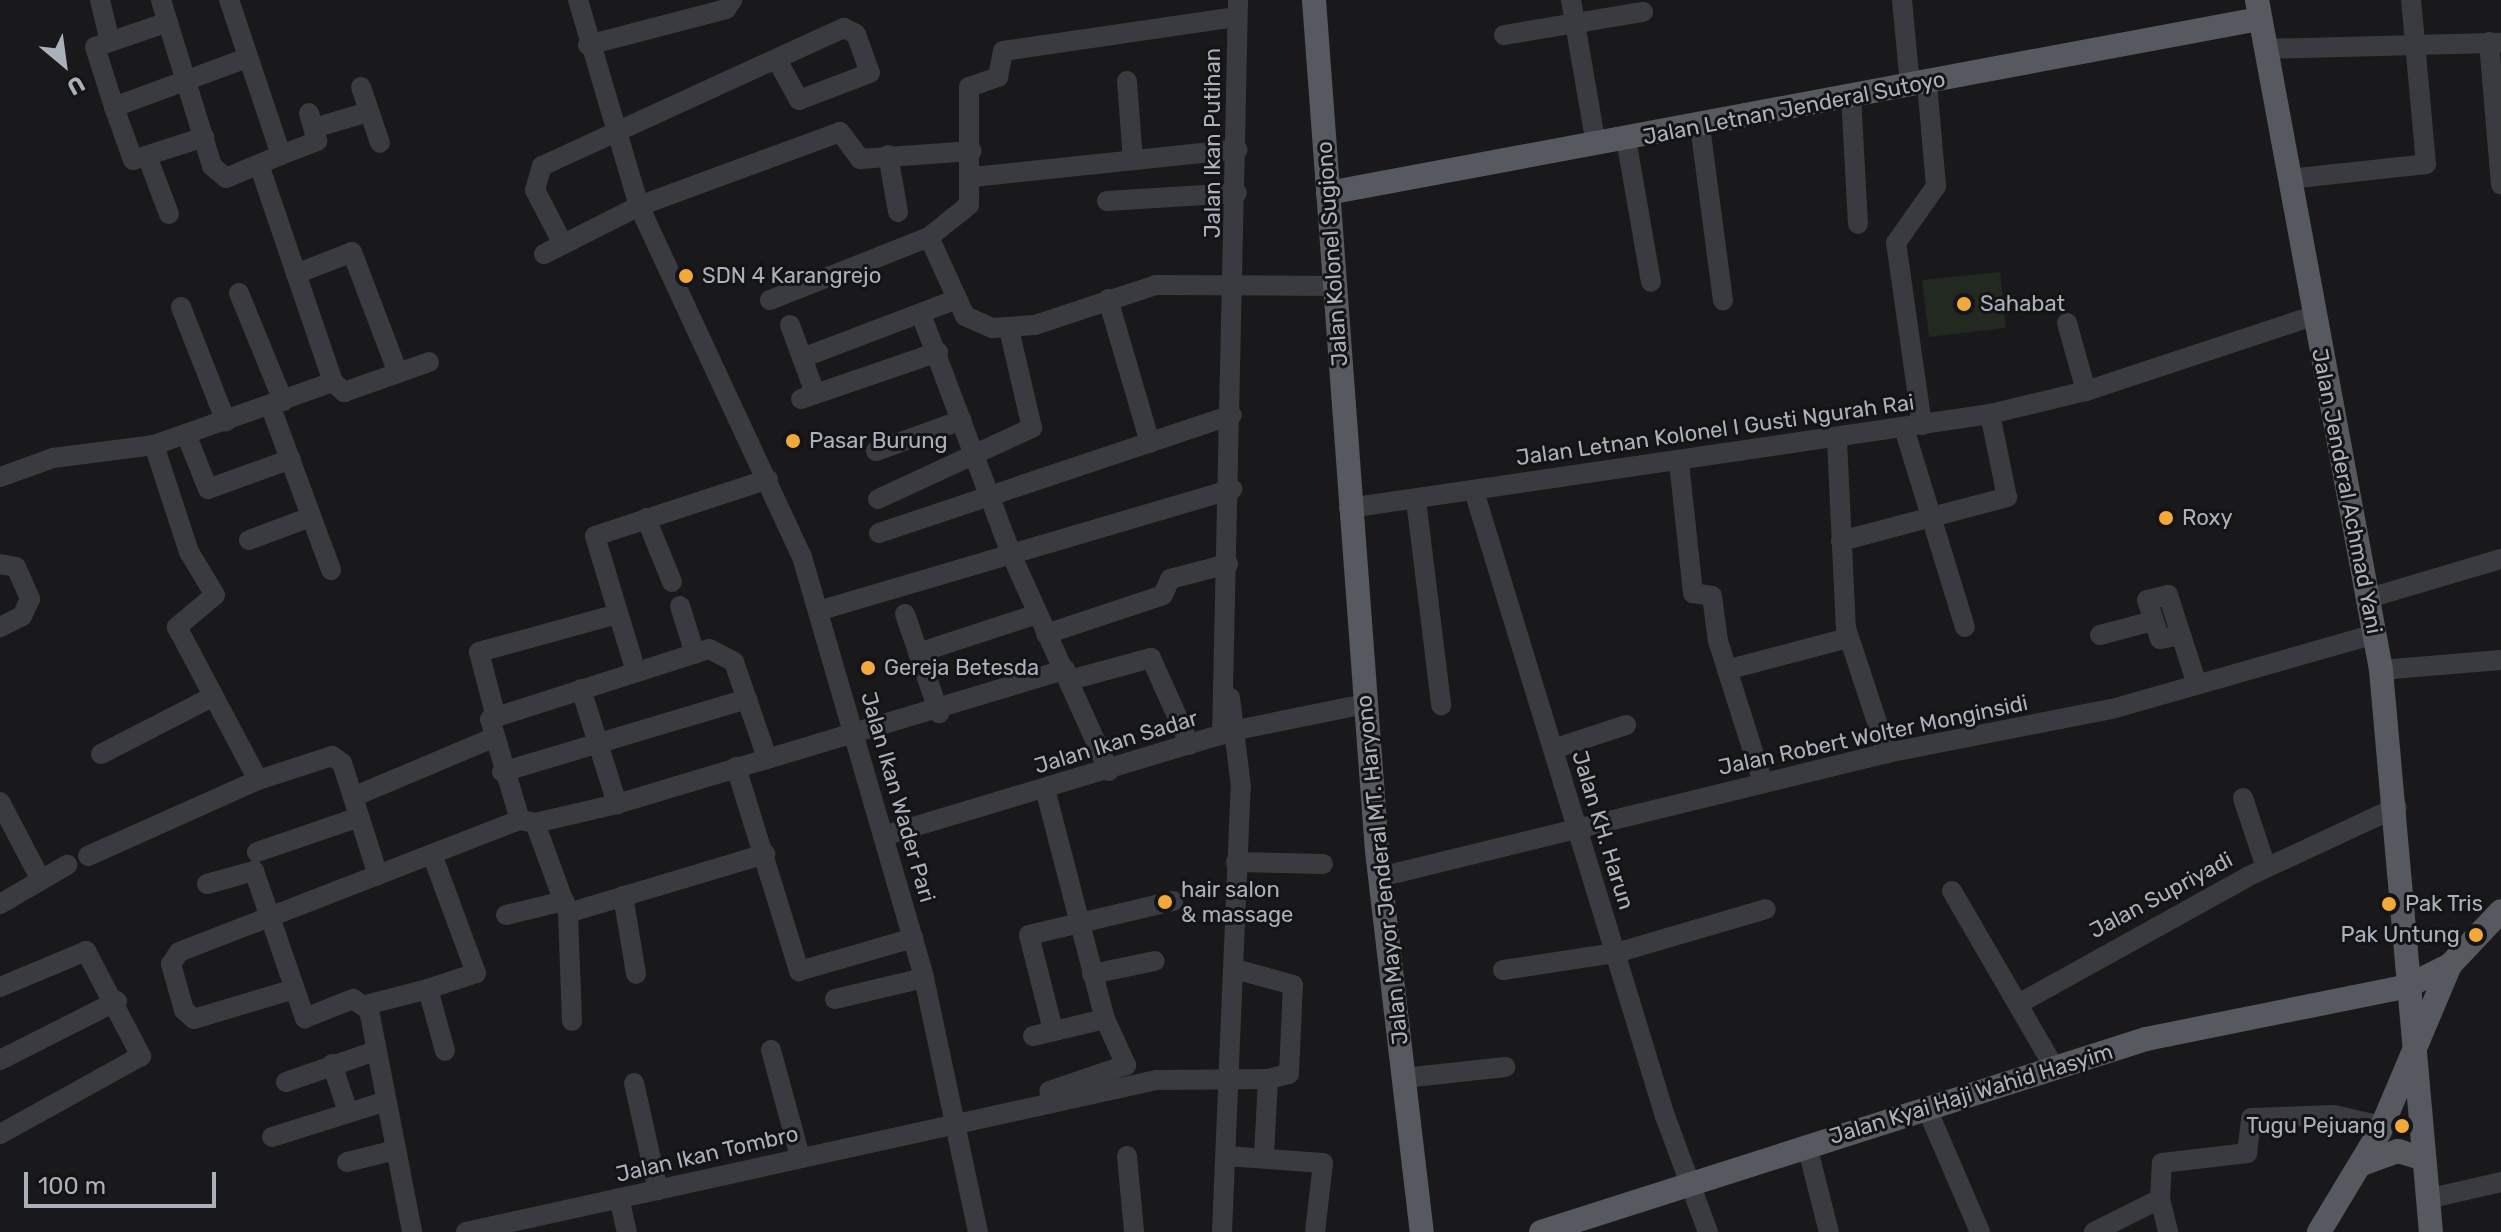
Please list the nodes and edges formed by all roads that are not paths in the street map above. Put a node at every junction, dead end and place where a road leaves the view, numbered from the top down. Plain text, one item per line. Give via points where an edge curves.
1 (100, 0) edge
2 (161, 0) edge
3 (229, 0) edge
4 (578, 0) edge
5 (732, 0) edge
6 (1314, 0) edge
7 (1571, 0) edge
8 (1902, 0) edge
9 (2411, 0) edge
10 (1238, 9) edge
11 (2258, 9) edge
12 (1643, 12) dead end
13 (168, 22) junction
14 (1575, 24) junction
15 (1504, 35) dead end
16 (110, 42) junction
17 (2416, 42) junction
18 (2495, 43) edge
19 (588, 45) junction
20 (2264, 49) junction
21 (247, 58) junction
22 (777, 60) junction
23 (1127, 81) dead end
24 (187, 82) junction
25 (1919, 84) junction
26 (361, 87) dead end
27 (1851, 95) junction
28 (114, 107) junction
29 (368, 112) junction
30 (1700, 126) junction
31 (613, 130) junction
32 (204, 137) junction
33 (1626, 139) junction
34 (380, 143) dead end
35 (1596, 144) junction
36 (1238, 149) junction
37 (972, 151) junction
38 (281, 155) junction
39 (888, 155) junction
40 (147, 156) junction
41 (1133, 160) junction
42 (260, 167) junction
43 (973, 177) junction
44 (2289, 179) junction
45 (2501, 184) edge
46 (1237, 193) junction
47 (1328, 193) junction
48 (1107, 201) dead end
49 (639, 206) junction
50 (898, 212) dead end
51 (169, 214) dead end
52 (1858, 224) dead end
53 (929, 237) junction
54 (296, 274) junction
55 (1651, 282) dead end
56 (1335, 286) junction
57 (1236, 287) junction
58 (239, 293) dead end
59 (1108, 299) junction
60 (770, 300) dead end
61 (955, 300) junction
62 (1723, 300) dead end
63 (181, 307) dead end
64 (921, 314) junction
65 (2313, 316) junction
66 (2067, 323) dead end
67 (790, 325) dead end
68 (1009, 329) junction
69 (938, 352) junction
70 (802, 358) junction
71 (429, 362) dead end
72 (398, 373) junction
73 (333, 382) junction
74 (2086, 391) junction
75 (277, 403) junction
76 (1990, 414) junction
77 (1232, 415) junction
78 (962, 420) junction
79 (226, 422) junction
80 (1913, 426) junction
81 (186, 434) junction
82 (1837, 440) junction
83 (1150, 443) junction
84 (154, 445) junction
85 (876, 451) dead end
86 (975, 457) junction
87 (291, 459) junction
88 (1679, 462) junction
89 (0, 477) edge
90 (768, 479) junction
91 (1232, 489) junction
92 (1474, 491) junction
93 (990, 497) junction
94 (878, 499) dead end
95 (1416, 500) junction
96 (1349, 508) junction
97 (311, 517) junction
98 (646, 518) junction
99 (1934, 520) junction
100 (879, 533) dead end
101 (249, 540) dead end
102 (1841, 541) junction
103 (1011, 554) junction
104 (2501, 559) edge
105 (0, 564) edge
106 (1228, 564) junction
107 (331, 570) dead end
108 (672, 582) dead end
109 (2369, 598) junction
110 (680, 606) dead end
111 (818, 611) junction
112 (617, 614) junction
113 (905, 614) dead end
114 (1037, 614) junction
115 (2153, 621) junction
116 (0, 627) edge
117 (1965, 627) dead end
118 (1046, 634) junction
119 (2375, 634) junction
120 (2100, 635) dead end
121 (2181, 635) junction
122 (1848, 638) junction
123 (918, 653) junction
124 (695, 654) junction
125 (2501, 660) edge
126 (1730, 669) junction
127 (2381, 670) junction
128 (636, 672) junction
129 (1068, 675) junction
130 (2196, 681) junction
131 (581, 689) junction
132 (212, 697) junction
133 (747, 699) junction
134 (1365, 704) junction
135 (1441, 705) dead end
136 (939, 713) junction
137 (496, 717) junction
138 (1626, 725) dead end
139 (1230, 733) junction
140 (854, 734) junction
141 (490, 739) junction
142 (598, 743) junction
143 (1190, 745) junction
144 (1553, 749) junction
145 (1887, 753) junction
146 (101, 754) dead end
147 (766, 755) junction
148 (736, 767) junction
149 (1109, 771) junction
150 (502, 772) junction
151 (258, 780) junction
152 (1763, 783) junction
153 (1045, 789) junction
154 (353, 797) junction
155 (2243, 798) dead end
156 (0, 802) edge
157 (617, 804) junction
158 (2397, 807) junction
159 (359, 817) junction
160 (528, 822) junction
161 (1577, 828) junction
162 (883, 836) junction
163 (257, 852) dead end
164 (765, 854) junction
165 (88, 856) dead end
166 (433, 857) junction
167 (1236, 862) junction
168 (1323, 864) dead end
169 (67, 865) dead end
170 (2266, 867) junction
171 (378, 875) junction
172 (1380, 877) junction
173 (41, 880) junction
174 (207, 884) dead end
175 (1952, 891) dead end
176 (623, 896) junction
177 (1173, 901) dead end
178 (0, 904) edge
179 (566, 907) junction
180 (1766, 909) dead end
181 (2501, 911) edge
182 (506, 915) dead end
183 (268, 918) junction
184 (1078, 918) junction
185 (913, 938) junction
186 (1616, 953) junction
187 (1155, 961) dead end
188 (2450, 965) junction
189 (1235, 969) junction
190 (1503, 970) dead end
191 (636, 974) dead end
192 (1092, 974) junction
193 (924, 978) junction
194 (2408, 986) junction
195 (0, 987) edge
196 (428, 989) junction
197 (291, 990) junction
198 (835, 999) dead end
199 (117, 1001) junction
200 (2020, 1003) junction
201 (366, 1005) junction
202 (1105, 1019) junction
203 (572, 1021) dead end
204 (2414, 1044) junction
205 (771, 1050) dead end
206 (375, 1051) junction
207 (445, 1051) dead end
208 (0, 1060) edge
209 (332, 1064) junction
210 (1505, 1067) dead end
211 (2055, 1069) junction
212 (1226, 1078) junction
213 (1404, 1078) junction
214 (1268, 1079) junction
215 (286, 1082) dead end
216 (634, 1083) dead end
217 (1038, 1094) dead end
218 (386, 1101) junction
219 (1927, 1109) junction
220 (348, 1112) junction
221 (959, 1124) junction
222 (2382, 1126) junction
223 (0, 1134) edge
224 (272, 1137) dead end
225 (1807, 1146) junction
226 (396, 1150) junction
227 (1264, 1155) junction
228 (1127, 1156) dead end
229 (1226, 1156) junction
230 (800, 1157) junction
231 (2424, 1159) junction
232 (347, 1162) dead end
233 (2362, 1164) junction
234 (1691, 1180) junction
235 (2501, 1182) edge
236 (658, 1190) junction
237 (619, 1198) junction
238 (2160, 1199) junction
239 (2427, 1199) junction
240 (412, 1232) edge
241 (466, 1232) edge
242 (627, 1232) edge
243 (978, 1232) edge
244 (1134, 1232) edge
245 (1222, 1232) edge
246 (1315, 1232) edge
247 (1422, 1232) edge
248 (1542, 1232) edge
249 (1708, 1232) edge
250 (1829, 1232) edge
251 (1980, 1232) edge
252 (2094, 1232) edge
253 (2168, 1232) edge
254 (2319, 1232) edge
255 (2431, 1232) edge

1 - 16 street
2 - 13 street
3 - 21 street
4 - 19 street, Jalan Ikan Wader Pari
5 - 19 street via 726,9
6 - 47 main road, Jalan Kolonel Sugiono
7 - 14 street
8 - 25 street
9 - 17 street
10 - 36 street, Jalan Ikan Putihan
10 - 37 street via 1003,51 1000,76 969,87
11 - 20 main road, Jalan Jenderal Achmad Yani
11 - 25 main road, Jalan Letnan Jenderal Sutoyo
12 - 14 street
13 - 16 street
13 - 24 street
14 - 15 street
14 - 35 street
16 - 28 street via 95,47
17 - 18 street
17 - 20 street
17 - 44 street via 2426,164
18 - 45 street
19 - 31 street, Jalan Ikan Wader Pari
20 - 44 main road, Jalan Jenderal Achmad Yani
21 - 24 street
21 - 38 street
22 - 22 street via 799,100 870,73 850,27
22 - 31 street
23 - 41 street
24 - 28 street
24 - 32 street
25 - 27 main road, Jalan Letnan Jenderal Sutoyo
25 - 80 street via 1936,186 1896,243
26 - 29 street
27 - 30 main road, Jalan Letnan Jenderal Sutoyo
27 - 52 street
28 - 40 street via 130,157
29 - 34 street
29 - 38 street via 311,120 315,143
30 - 33 main road, Jalan Letnan Jenderal Sutoyo
30 - 62 street
31 - 49 street, Jalan Ikan Wader Pari
31 - 49 street via 535,176 553,249
32 - 40 street
32 - 42 street via 218,176
33 - 35 main road, Jalan Letnan Jenderal Sutoyo
33 - 55 street
35 - 47 main road, Jalan Letnan Jenderal Sutoyo
36 - 41 street
36 - 46 street, Jalan Ikan Putihan
37 - 39 street
37 - 43 street
38 - 42 street
39 - 49 street via 856,158 840,132
39 - 50 street
40 - 51 street
41 - 43 street
42 - 54 street
43 - 53 street via 969,205
44 - 65 main road, Jalan Jenderal Achmad Yani
46 - 48 street
46 - 57 street, Jalan Ikan Putihan
47 - 56 main road, Jalan Kolonel Sugiono
49 - 90 street, Jalan Ikan Wader Pari
53 - 60 street
53 - 61 street
54 - 72 street via 352,252
54 - 73 street
56 - 57 street
56 - 96 main road, Jalan Kolonel Sugiono
57 - 59 street via 1156,285
57 - 77 street, Jalan Ikan Putihan
58 - 75 street
59 - 68 street
59 - 83 street
61 - 64 street
61 - 68 street via 978,324
63 - 79 street
64 - 69 street
64 - 70 street
65 - 74 street, Jalan Letnan Kolonel I Gusti Ngurah Rai
65 - 109 main road, Jalan Jenderal Achmad Yani
66 - 74 street
67 - 70 street
68 - 86 street via 1035,424
69 - 70 street via 808,396
69 - 78 street
71 - 72 street
72 - 73 street via 344,392
73 - 75 street
74 - 76 street, Jalan Letnan Kolonel I Gusti Ngurah Rai
75 - 79 street
75 - 87 street
76 - 80 street, Jalan Letnan Kolonel I Gusti Ngurah Rai
76 - 99 street via 2007,497
77 - 83 street
77 - 91 street, Jalan Ikan Putihan
78 - 85 street
78 - 86 street
79 - 81 street
80 - 82 street, Jalan Letnan Kolonel I Gusti Ngurah Rai
80 - 99 street
81 - 84 street
81 - 87 street via 208,489
82 - 88 street, Jalan Letnan Kolonel I Gusti Ngurah Rai
82 - 102 street
83 - 93 street
84 - 89 street via 53,458
84 - 132 street via 189,552 215,595 177,627
86 - 93 street
86 - 94 street
87 - 97 street
88 - 92 street, Jalan Letnan Kolonel I Gusti Ngurah Rai
88 - 126 street via 1693,593 1712,596
90 - 98 street
90 - 111 street, Jalan Ikan Wader Pari
91 - 103 street
91 - 106 street, Jalan Ikan Putihan
92 - 95 street, Jalan Letnan Kolonel I Gusti Ngurah Rai
92 - 144 street, Jalan KH. Harun
93 - 100 street
93 - 103 street
95 - 96 street, Jalan Letnan Kolonel I Gusti Ngurah Rai
95 - 135 street
96 - 134 main road, Jalan Mayor Jenderal MT. Haryono
97 - 101 street
97 - 107 street
98 - 108 street
98 - 112 street via 593,541
99 - 102 street
99 - 117 street
102 - 122 street
103 - 111 street
103 - 114 street
104 - 109 street
105 - 116 street via 16,567 30,599 22,616
106 - 118 street via 1170,579 1163,595
106 - 139 street, Jalan Ikan Putihan
109 - 119 main road, Jalan Jenderal Achmad Yani
110 - 124 street
111 - 140 street, Jalan Ikan Wader Pari
112 - 128 street
112 - 137 street via 479,652
113 - 123 street
114 - 118 street
114 - 123 street
115 - 120 street
115 - 121 street via 2160,639
115 - 121 street via 2147,600 2168,595
118 - 129 street
119 - 127 main road, Jalan Jenderal Achmad Yani
119 - 130 street, Jalan Robert Wolter Monginsidi
121 - 130 street
122 - 126 street
122 - 145 street
123 - 136 street
124 - 128 street
124 - 133 street via 719,649 731,657
125 - 127 street
126 - 152 street
127 - 158 main road, Jalan Jenderal Achmad Yani
128 - 131 street
129 - 136 street
129 - 143 street via 1151,658
129 - 149 street
130 - 145 street, Jalan Robert Wolter Monginsidi via 2112,709
131 - 137 street
131 - 142 street
132 - 146 street
132 - 151 street
133 - 142 street
133 - 147 street
134 - 139 street, Jalan Ikan Sadar
134 - 172 main road, Jalan Mayor Jenderal MT. Haryono
136 - 140 street
137 - 141 street via 486,724
138 - 144 street
139 - 143 street, Jalan Ikan Sadar
139 - 167 street, Jalan Ikan Putihan
140 - 147 street
140 - 162 street, Jalan Ikan Wader Pari
141 - 150 street
141 - 154 street
142 - 150 street
142 - 157 street
143 - 149 street, Jalan Ikan Sadar
144 - 161 street, Jalan KH. Harun
145 - 152 street, Jalan Robert Wolter Monginsidi
147 - 148 street
148 - 157 street
148 - 164 street
149 - 153 street, Jalan Ikan Sadar
150 - 160 street
151 - 154 street via 337,756
151 - 165 street
152 - 161 street, Jalan Robert Wolter Monginsidi
153 - 162 street, Jalan Ikan Sadar
153 - 184 street
154 - 159 street
155 - 170 street
156 - 173 street
157 - 160 street
158 - 170 street, Jalan Supriyadi
158 - 194 main road, Jalan Jenderal Achmad Yani
159 - 163 street
159 - 171 street
160 - 166 street
160 - 179 street
161 - 172 street, Jalan Robert Wolter Monginsidi
161 - 186 street, Jalan KH. Harun
162 - 185 street, Jalan Ikan Wader Pari
164 - 176 street
164 - 185 street via 799,971
166 - 171 street
166 - 196 street via 476,977
167 - 168 street
167 - 189 street, Jalan Ikan Putihan
169 - 173 street
170 - 200 street, Jalan Supriyadi
171 - 183 street
172 - 213 main road, Jalan Mayor Jenderal MT. Haryono
173 - 178 street
174 - 183 street via 251,869
175 - 200 street
176 - 179 street
176 - 191 street
177 - 184 street
179 - 182 street
179 - 203 street
180 - 186 street
181 - 188 main road
183 - 197 street
183 - 197 street via 174,955 184,1010 198,1019
184 - 192 street
184 - 202 street via 1029,935 1043,1033
185 - 193 street, Jalan Ikan Wader Pari
186 - 190 street
186 - 234 street, Jalan KH. Harun
187 - 192 street
188 - 194 main road, Jalan Kyai Haji Wahid Hasyim
188 - 204 main road
189 - 212 street, Jalan Ikan Putihan
189 - 214 street via 1293,985 1289,1074
192 - 202 street
193 - 198 street
193 - 221 street, Jalan Ikan Wader Pari
194 - 204 main road, Jalan Jenderal Achmad Yani
194 - 211 main road, Jalan Kyai Haji Wahid Hasyim via 2146,1039
195 - 199 street via 86,951
196 - 201 street
196 - 207 street
197 - 201 street via 305,1018 353,999
199 - 208 street
199 - 223 street via 141,1056
200 - 211 street
201 - 206 street
202 - 217 street via 1124,1070
204 - 222 main road
204 - 231 main road, Jalan Jenderal Achmad Yani
205 - 230 street
206 - 209 street
206 - 218 street
209 - 215 street
209 - 220 street
210 - 213 street
211 - 219 main road, Jalan Kyai Haji Wahid Hasyim
212 - 214 street, Jalan Ikan Tombro
212 - 221 street, Jalan Ikan Tombro via 1169,1080
212 - 229 street, Jalan Ikan Putihan
213 - 247 main road, Jalan Mayor Jenderal MT. Haryono
214 - 227 street
216 - 236 street
218 - 220 street
218 - 226 street
219 - 225 main road, Jalan Kyai Haji Wahid Hasyim
219 - 251 street
220 - 224 street
221 - 230 street, Jalan Ikan Tombro
221 - 243 street, Jalan Ikan Wader Pari
222 - 233 main road
222 - 238 street via 2334,1115 2251,1118 2247,1153 2162,1163
225 - 234 main road, Jalan Kyai Haji Wahid Hasyim
225 - 250 street
226 - 232 street
226 - 240 street
227 - 229 street
227 - 246 street via 1325,1165
228 - 244 street
229 - 245 street, Jalan Ikan Putihan
230 - 236 street, Jalan Ikan Tombro
231 - 233 main road via 2398,1151
231 - 239 main road, Jalan Jenderal Achmad Yani
233 - 254 main road
234 - 248 main road, Jalan Kyai Haji Wahid Hasyim
234 - 249 street, Jalan KH. Harun
235 - 239 street
236 - 237 street, Jalan Ikan Tombro
237 - 241 street, Jalan Ikan Tombro
237 - 242 street
238 - 252 street
238 - 253 street
239 - 255 main road, Jalan Jenderal Achmad Yani

